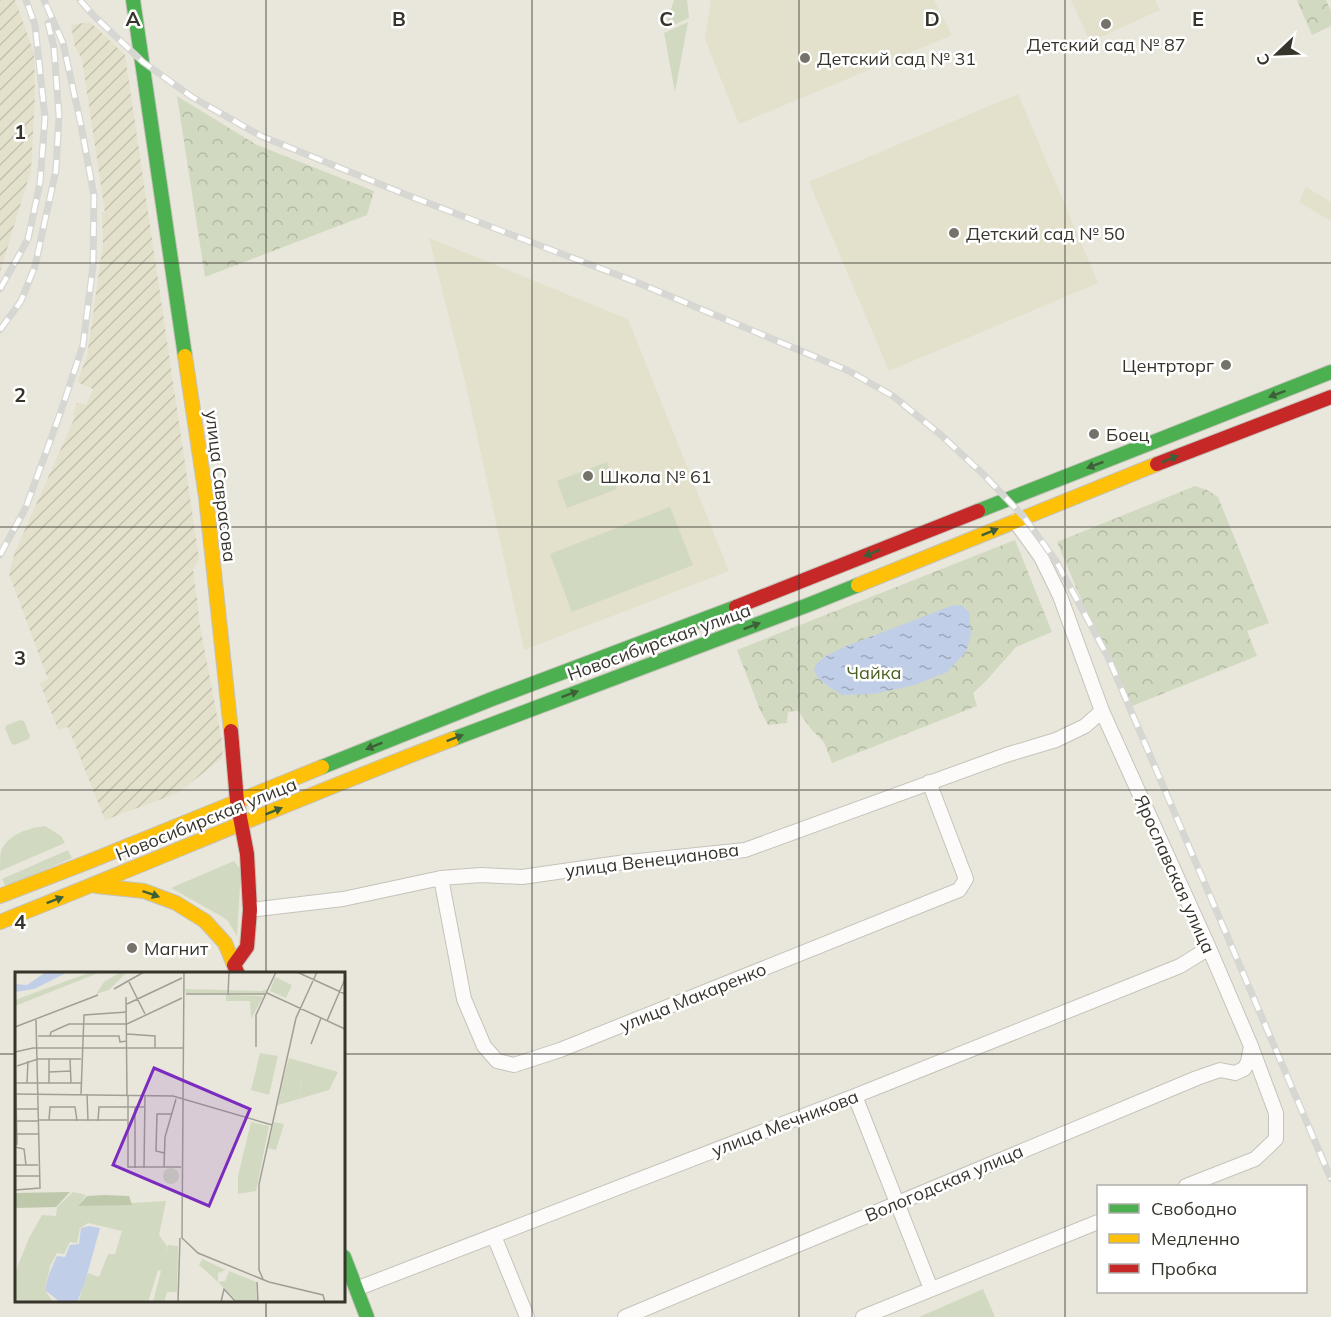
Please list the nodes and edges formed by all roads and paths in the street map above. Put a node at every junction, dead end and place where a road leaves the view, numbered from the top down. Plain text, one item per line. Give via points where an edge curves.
1 (133, 0) edge
2 (1331, 372) edge
3 (1331, 397) edge
4 (1015, 521) junction
5 (1102, 711) junction
6 (929, 782) junction
7 (237, 801) junction
8 (242, 824) junction
9 (441, 878) junction
10 (93, 885) junction
11 (0, 896) edge
12 (250, 910) junction
13 (0, 922) edge
14 (1209, 948) junction
15 (236, 969) edge
16 (1251, 1046) junction
17 (855, 1096) junction
18 (1189, 1185) edge
19 (897, 1203) junction
20 (1097, 1222) edge
21 (494, 1236) junction
22 (345, 1260) edge
23 (356, 1289) junction
24 (931, 1289) junction
25 (367, 1317) edge
26 (527, 1317) edge
27 (625, 1317) edge
28 (863, 1317) edge

1 - 7 main road, улица Саврасова via 206,497
2 -> 7 main road, Новосибирская улица
4 -> 3 main road, Новосибирская улица
4 - 5 street, Ярославская улица via 1041,557 1060,596
8 -> 4 main road, Новосибирская улица via 346,780 808,605
5 - 6 street, улица Венецианова via 1085,726 1056,740
5 - 14 street, Ярославская улица
6 - 9 street, улица Венецианова via 745,850 522,877
6 - 9 street, улица Макаренко via 966,879 959,890 514,1065 497,1061 484,1046 464,999
7 - 8 main road, улица Саврасова
7 - 11 main road, Новосибирская улица
8 - 10 main road, Новосибирская улица
8 - 12 main road, улица Саврасова
9 - 12 street, улица Венецианова via 343,899
13 -> 10 main road, Новосибирская улица
10 -> 15 main road via 144,891 176,903 205,921 225,944
12 - 15 main road, улица Саврасова via 247,947
14 - 16 street, Ярославская улица
14 - 17 street, улица Мечникова via 1180,966
16 - 18 street, Ярославская улица via 1276,1113 1276,1139 1255,1159
16 - 19 street, Вологодская улица via 1244,1069 1235,1073 1220,1070 1197,1078
17 - 19 street
17 - 21 street, улица Мечникова
19 - 24 street
19 - 27 street, Вологодская улица
20 - 24 street
21 - 23 street, улица Мечникова
21 - 26 street
22 - 23 main road
23 - 25 main road
24 - 28 street

